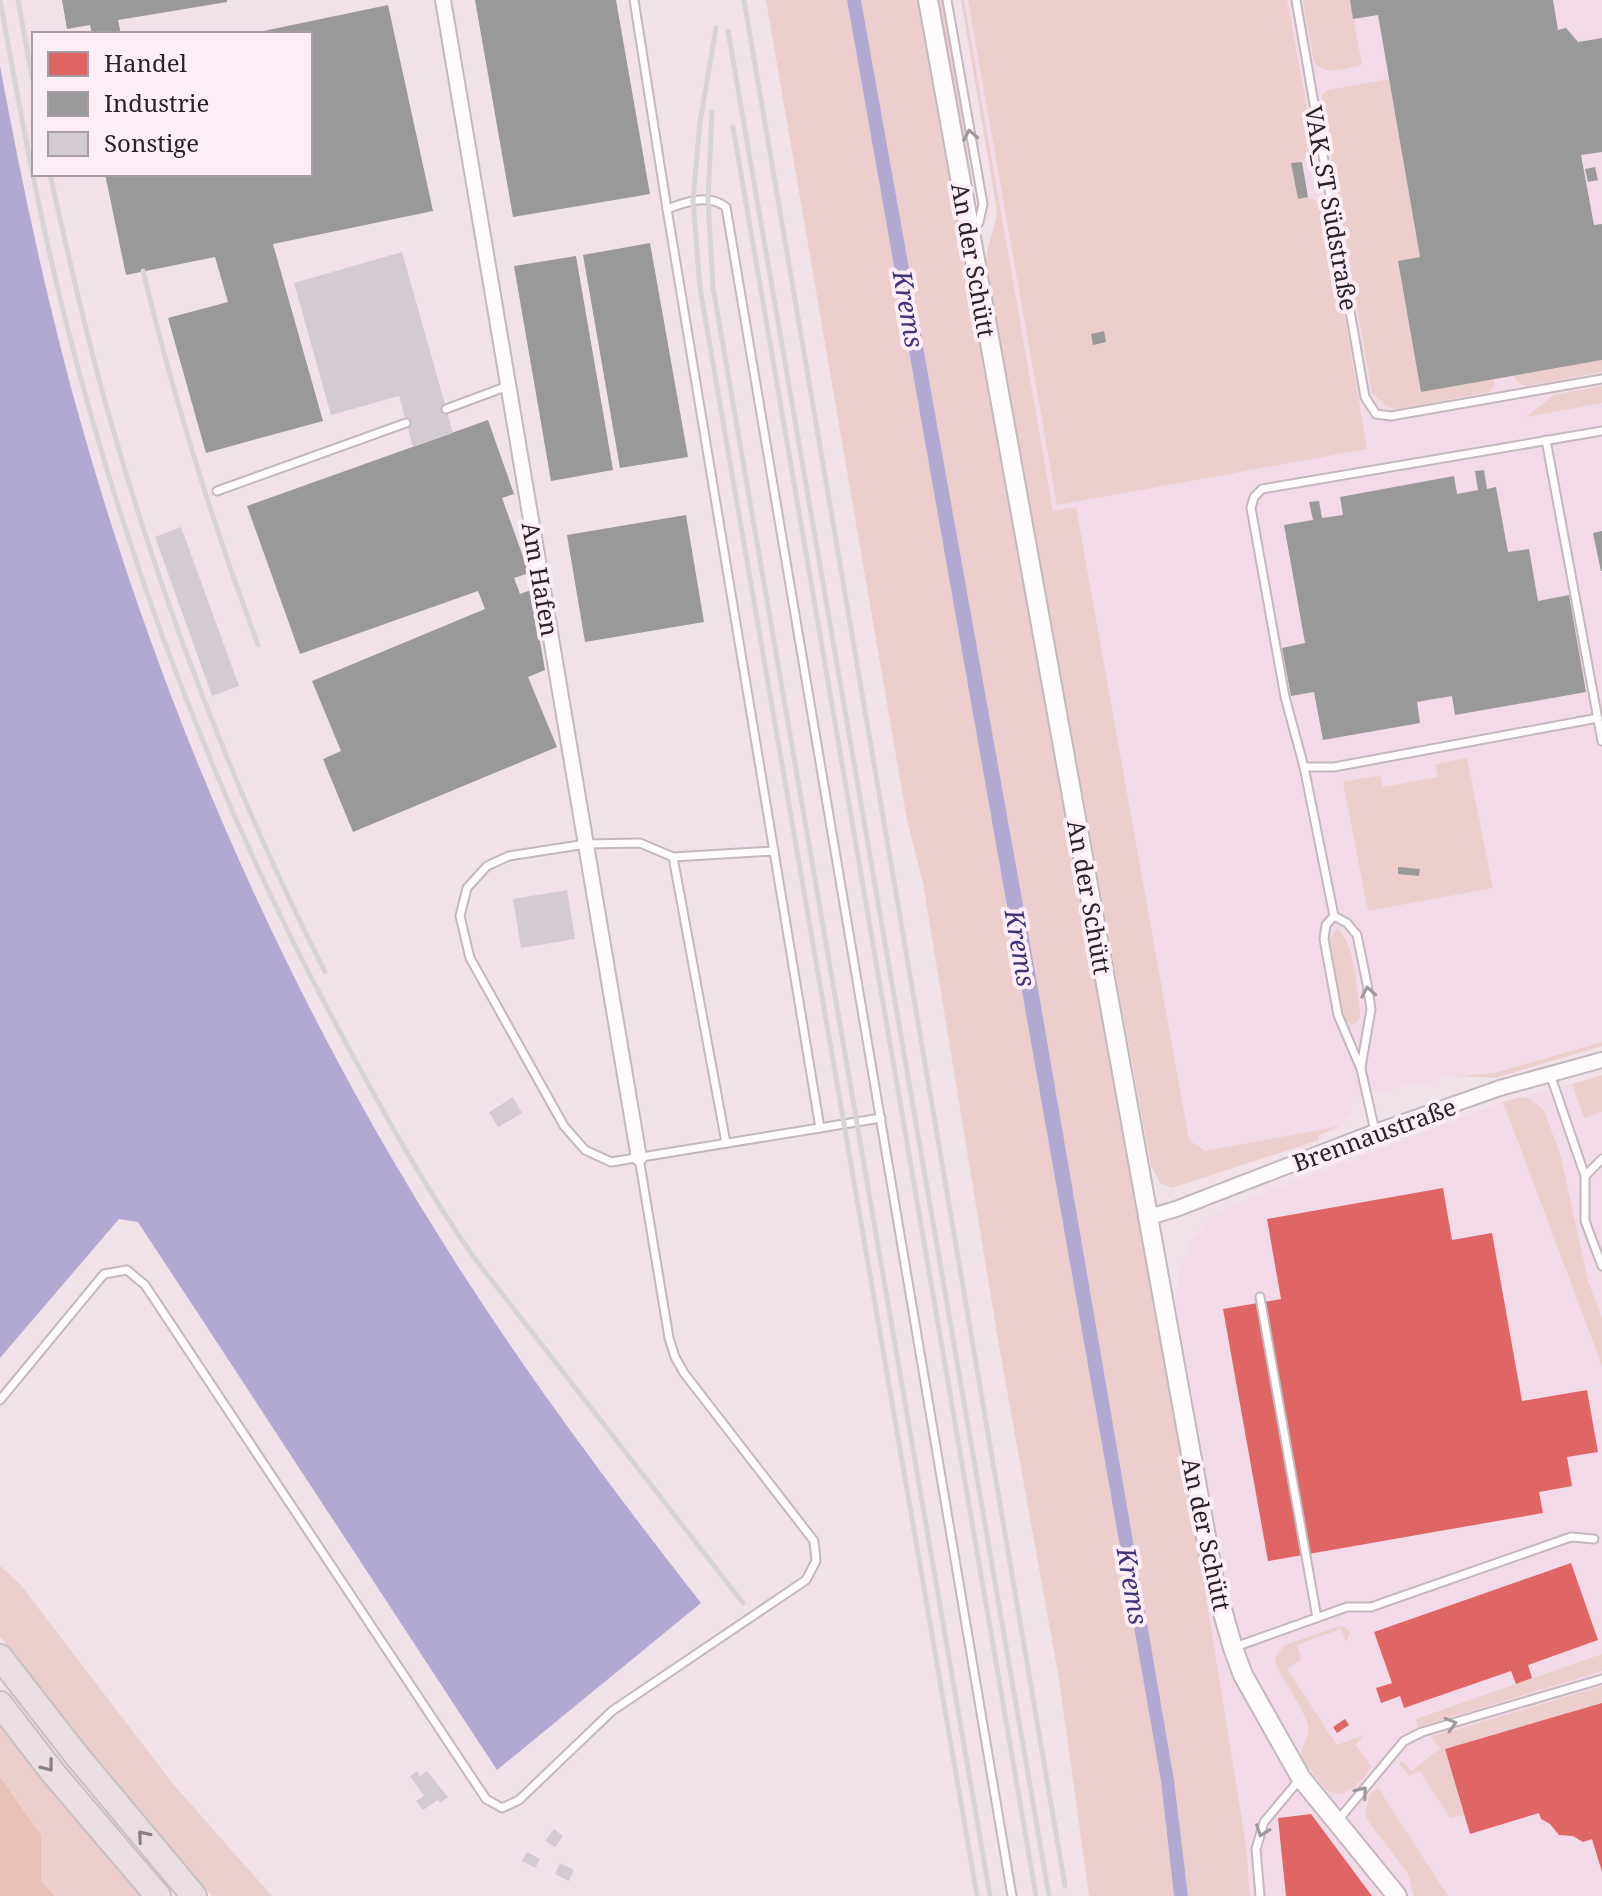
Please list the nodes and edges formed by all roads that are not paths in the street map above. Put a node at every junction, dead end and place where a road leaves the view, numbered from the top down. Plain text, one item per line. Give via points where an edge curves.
1 (443, 0) edge
2 (634, 0) edge
3 (928, 0) edge
4 (947, 0) edge
5 (1296, 0) edge
6 (667, 209) junction
7 (969, 236) junction
8 (1602, 379) edge
9 (508, 386) junction
10 (446, 409) dead end
11 (406, 423) dead end
12 (1602, 431) edge
13 (1546, 440) junction
14 (217, 491) dead end
15 (1598, 718) junction
16 (1602, 741) edge
17 (1304, 767) junction
18 (586, 844) junction
19 (774, 851) junction
20 (673, 857) junction
21 (1334, 916) junction
22 (1602, 1060) edge
23 (1361, 1069) junction
24 (1550, 1074) junction
25 (881, 1118) junction
26 (820, 1128) junction
27 (1375, 1132) junction
28 (726, 1143) junction
29 (639, 1158) junction
30 (1602, 1159) edge
31 (1585, 1176) junction
32 (1149, 1217) junction
33 (1602, 1266) edge
34 (1260, 1297) dead end
35 (0, 1400) edge
36 (1594, 1539) dead end
37 (1317, 1618) junction
38 (1233, 1648) junction
39 (0, 1657) edge
40 (1602, 1679) edge
41 (0, 1704) edge
42 (1301, 1778) junction
43 (1337, 1821) junction
44 (158, 1896) edge
45 (194, 1896) edge
46 (1012, 1896) edge
47 (1260, 1896) edge
48 (1397, 1896) edge

1 - 9 street, Am Hafen
2 - 6 lane
3 - 7 street, An der Schütt
7 -> 4 lane via 983,204
5 - 8 lane, VAK_ST Südstraße via 1365,397 1376,414 1391,416
6 - 19 lane
6 - 25 lane via 693,200 719,201 726,207
7 - 32 street, An der Schütt
9 - 10 lane
9 - 18 street, Am Hafen
11 - 14 lane
12 - 13 lane
13 - 15 lane
13 - 17 lane via 1262,489 1254,497 1251,508 1282,683
15 - 16 lane
15 - 17 lane via 1334,767
17 - 21 lane
18 - 20 lane via 640,843
18 - 29 street, Am Hafen
18 - 29 lane via 509,856 487,866 467,888 460,916 470,958 564,1126 585,1150 611,1162
19 - 20 lane
19 - 26 lane
20 - 28 lane
21 - 23 lane via 1324,939 1338,1015
23 -> 21 lane via 1371,1009 1357,935
22 - 24 street, Brennaustraße
23 - 27 lane
24 - 27 street, Brennaustraße
24 - 31 lane
25 - 26 lane
25 - 46 lane
26 - 28 lane
27 - 32 street, Brennaustraße
28 - 29 lane
29 - 35 lane via 675,1357 814,1541 816,1561 806,1580 612,1711 519,1800 502,1808 486,1799 145,1285 127,1270 104,1274
30 - 31 lane
31 - 33 lane via 1585,1221
32 - 38 street, An der Schütt via 1207,1546
34 - 37 lane
36 - 37 lane via 1571,1537 1371,1607 1347,1607
37 - 38 lane
38 - 42 street, An der Schütt
45 -> 39 highway
43 -> 40 lane via 1404,1741
41 -> 44 highway
42 - 43 street, An der Schütt
42 -> 47 lane via 1264,1822 1256,1849
43 - 48 street, An der Schütt

